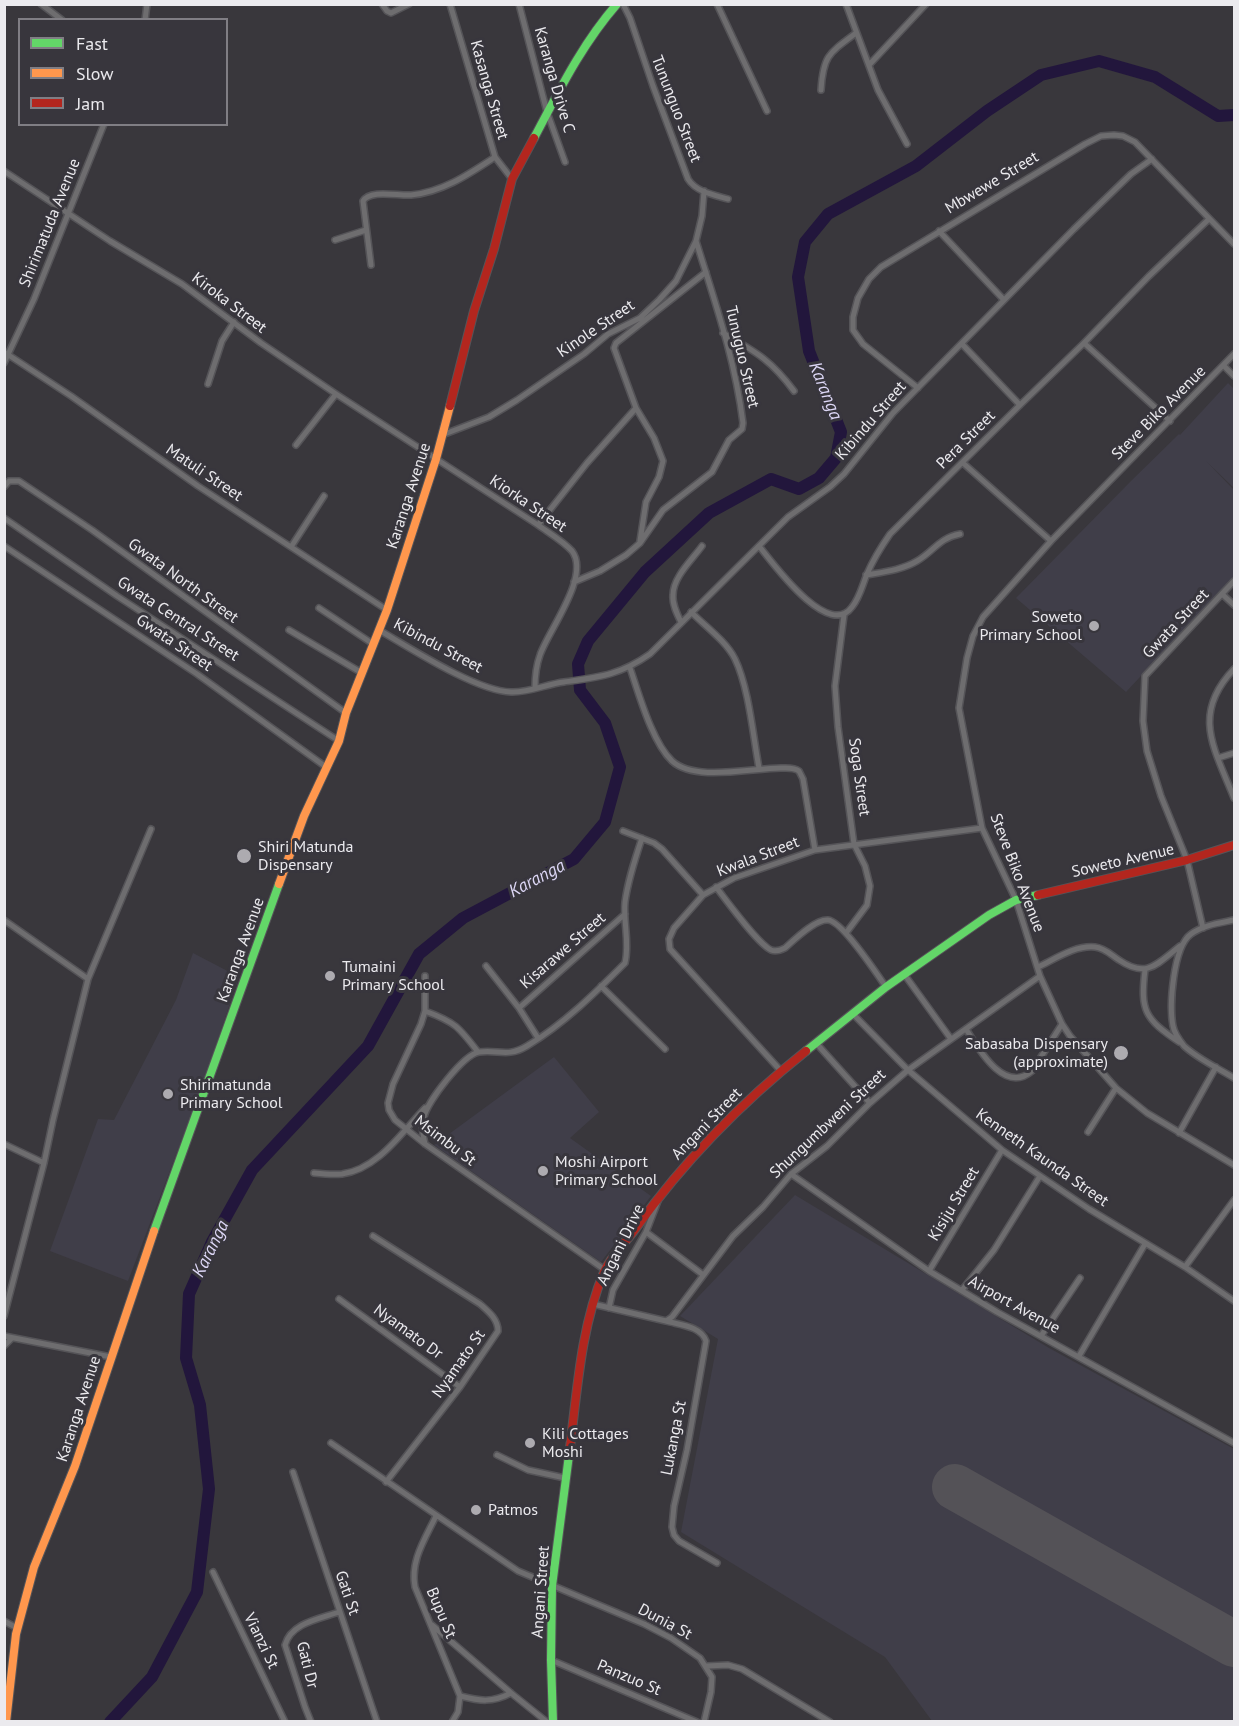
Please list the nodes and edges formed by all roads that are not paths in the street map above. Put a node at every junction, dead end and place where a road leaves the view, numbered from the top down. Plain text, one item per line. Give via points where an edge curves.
1 (41, 4) edge
2 (382, 4) edge
3 (409, 4) edge
4 (450, 4) edge
5 (519, 4) edge
6 (617, 4) edge
7 (623, 4) edge
8 (717, 4) edge
9 (846, 4) edge
10 (926, 4) edge
11 (58, 18) edge
12 (856, 33) junction
13 (869, 65) junction
14 (821, 90) dead end
15 (766, 111) dead end
16 (547, 112) junction
17 (103, 126) edge
18 (907, 144) dead end
19 (495, 158) junction
20 (1152, 159) junction
21 (565, 162) dead end
22 (4, 171) edge
23 (512, 179) junction
24 (704, 192) junction
25 (728, 199) dead end
26 (68, 212) junction
27 (1209, 219) junction
28 (366, 230) junction
29 (939, 231) junction
30 (335, 240) dead end
31 (696, 241) junction
32 (1234, 244) edge
33 (371, 264) dead end
34 (706, 272) junction
35 (1004, 300) junction
36 (234, 322) junction
37 (723, 333) junction
38 (1084, 343) junction
39 (962, 344) junction
40 (6, 354) edge
41 (1234, 354) edge
42 (4, 363) edge
43 (1224, 366) junction
44 (1234, 376) edge
45 (208, 384) dead end
46 (918, 388) junction
47 (794, 391) dead end
48 (336, 394) junction
49 (1020, 405) junction
50 (636, 408) junction
51 (1170, 421) junction
52 (442, 435) junction
53 (296, 445) dead end
54 (436, 459) junction
55 (963, 464) junction
56 (4, 487) edge
57 (324, 496) dead end
58 (4, 518) edge
59 (538, 525) junction
60 (960, 534) dead end
61 (1050, 541) junction
62 (640, 543) junction
63 (4, 546) edge
64 (702, 546) dead end
65 (759, 546) junction
66 (291, 548) junction
67 (866, 575) junction
68 (1234, 581) edge
69 (574, 582) junction
70 (1222, 594) junction
71 (1234, 605) edge
72 (319, 608) dead end
73 (387, 610) junction
74 (691, 612) junction
75 (844, 615) junction
76 (681, 622) junction
77 (289, 630) dead end
78 (379, 630) junction
79 (374, 644) junction
80 (630, 668) junction
81 (1234, 669) edge
82 (362, 673) junction
83 (535, 688) junction
84 (346, 713) junction
85 (339, 741) junction
86 (1234, 753) edge
87 (1218, 758) junction
88 (326, 767) junction
89 (759, 768) junction
90 (1234, 798) edge
91 (982, 828) junction
92 (150, 830) dead end
93 (623, 831) dead end
94 (642, 838) junction
95 (854, 844) junction
96 (1234, 845) edge
97 (815, 850) junction
98 (1187, 860) junction
99 (716, 887) junction
100 (703, 896) junction
101 (1016, 900) junction
102 (626, 914) junction
103 (4, 920) edge
104 (1234, 920) edge
105 (1203, 928) junction
106 (846, 933) junction
107 (1181, 945) junction
108 (486, 966) dead end
109 (1038, 967) junction
110 (1145, 970) junction
111 (904, 974) junction
112 (425, 976) dead end
113 (1040, 976) junction
114 (88, 979) junction
115 (601, 987) junction
116 (886, 987) junction
117 (519, 1008) junction
118 (425, 1011) junction
119 (852, 1012) junction
120 (1062, 1024) junction
121 (966, 1029) junction
122 (538, 1038) junction
123 (951, 1039) junction
124 (816, 1043) junction
125 (1184, 1045) junction
126 (665, 1049) dead end
127 (478, 1052) junction
128 (1216, 1067) junction
129 (908, 1070) junction
130 (781, 1071) junction
131 (1234, 1078) edge
132 (1116, 1088) junction
133 (870, 1103) junction
134 (428, 1105) junction
135 (406, 1128) junction
136 (1088, 1132) dead end
137 (1179, 1133) junction
138 (4, 1144) edge
139 (424, 1144) junction
140 (1002, 1150) junction
141 (44, 1163) junction
142 (1234, 1165) edge
143 (314, 1173) dead end
144 (791, 1174) junction
145 (1040, 1176) junction
146 (660, 1194) junction
147 (1234, 1200) edge
148 (646, 1232) junction
149 (374, 1236) dead end
150 (1145, 1244) junction
151 (1185, 1267) junction
152 (605, 1270) junction
153 (928, 1271) junction
154 (702, 1274) junction
155 (1080, 1278) dead end
156 (962, 1290) junction
157 (339, 1299) dead end
158 (1234, 1301) edge
159 (593, 1304) junction
160 (609, 1308) junction
161 (4, 1316) edge
162 (666, 1321) junction
163 (4, 1336) edge
164 (1041, 1336) junction
165 (12, 1338) junction
166 (4, 1346) edge
167 (1079, 1356) junction
168 (111, 1357) junction
169 (460, 1387) junction
170 (331, 1443) dead end
171 (1234, 1443) edge
172 (497, 1455) dead end
173 (293, 1472) dead end
174 (565, 1478) junction
175 (386, 1482) junction
176 (436, 1516) junction
177 (717, 1563) dead end
178 (213, 1572) dead end
179 (552, 1586) junction
180 (339, 1612) junction
181 (4, 1621) edge
182 (431, 1624) junction
183 (17, 1628) junction
184 (551, 1660) junction
185 (707, 1666) junction
186 (511, 1693) junction
187 (460, 1696) junction
188 (6, 1702) edge
189 (6, 1722) edge
190 (285, 1722) edge
191 (311, 1722) edge
192 (377, 1722) edge
193 (452, 1722) edge
194 (547, 1722) edge
195 (553, 1722) edge
196 (697, 1722) edge
197 (704, 1722) edge
198 (830, 1722) edge

1 - 11 street
2 - 3 street via 391,13
4 - 19 street, Kasanga Street
5 - 16 street, Karanga Drive C
6 - 16 street, Karanga Avenue via 580,52
7 - 24 street, Tununguo Street via 688,179
8 - 15 street
9 - 12 street
10 - 13 street
12 - 13 street
12 - 14 street via 828,57 822,68
13 - 18 street
16 - 21 street, Karanga Drive C
16 - 23 street, Karanga Avenue
17 - 26 street, Shirimatuda Avenue
19 - 23 street, Kasanga Street
19 - 28 street via 440,189 414,194 371,194 363,201
20 - 27 street, Mbwewe Street
20 - 29 street, Mbwewe Street via 1123,135 1101,136
20 - 35 street, Kibindu Street via 1131,174
22 - 26 street, Kiroka Street
23 - 52 street, Karanga Avenue
24 - 25 street
24 - 31 street, Kinole Street
26 - 36 street, Kiroka Street
26 - 40 street, Shirimatuda Avenue via 34,300
27 - 32 street, Mbwewe Street
27 - 38 street, Pera Street
28 - 30 street
28 - 33 street
29 - 35 street
29 - 46 street, Mbwewe Street via 880,267 858,298 853,317 853,330 863,344
31 - 34 street, Tunuguo Street
31 - 52 street, Kinole Street via 676,281 639,318 608,334 498,411
34 - 37 street, Tunuguo Street
34 - 50 street via 616,343 614,348
35 - 39 street, Kibindu Street
36 - 45 street via 222,341
36 - 48 street, Kiroka Street
37 - 47 street via 765,358
37 - 62 street, Tunuguo Street via 735,369 742,429 729,440 712,472 663,510
38 - 49 street, Pera Street
38 - 51 street
39 - 46 street, Kibindu Street
39 - 49 street
40 - 42 street, Shirimatuda Avenue
40 - 66 street, Matuli Street
41 - 43 street, Steve Biko Avenue
43 - 44 street
43 - 51 street, Steve Biko Avenue
46 - 65 street, Kibindu Street via 844,474 788,517
48 - 53 street
48 - 54 street, Kiroka Street
49 - 55 street, Pera Street
50 - 59 street
50 - 62 street via 663,461 646,502
51 - 61 street, Steve Biko Avenue
52 - 54 street, Karanga Avenue
54 - 59 street, Kiorka Street
54 - 73 street, Karanga Avenue
55 - 61 street
55 - 67 street, Pera Street via 890,534
56 - 84 street, Gwata North Street via 9,481 19,481
57 - 66 street
58 - 85 street, Gwata Central Street
59 - 69 street, Kiorka Street via 572,552 576,561
60 - 67 street via 944,539 917,561
61 - 91 street, Steve Biko Avenue via 983,617 967,658 959,708
62 - 69 street, Tunuguo Street via 600,571
63 - 88 street, Gwata Street via 197,674
64 - 76 street via 675,586 673,595
65 - 74 street, Kibindu Street
65 - 75 street via 806,600 832,614
66 - 73 street, Matuli Street
67 - 75 street, Pera Street via 859,596
68 - 70 street, Gwata Street
69 - 83 street, Kiorka Street via 540,656
70 - 71 street
70 - 98 street, Gwata Street via 1145,676 1143,721 1147,751
72 - 79 street
73 - 78 street, Karanga Avenue
74 - 76 street, Kibindu Street
74 - 89 street via 735,658
75 - 95 street, Soga Street via 835,686
76 - 80 street, Kibindu Street
77 - 82 street
78 - 79 street, Karanga Avenue
78 - 83 street, Kibindu Street via 450,671 492,688 511,693
79 - 82 street, Karanga Avenue
80 - 83 street, Kibindu Street
80 - 89 street via 661,747 674,762 704,773
81 - 87 street via 1215,693 1209,716
82 - 84 street, Karanga Avenue
84 - 85 street, Karanga Avenue
85 - 88 street, Karanga Avenue
86 - 87 street
87 - 90 street
88 - 168 street, Karanga Avenue via 257,943
89 - 97 street via 792,768 800,772
91 - 95 street, Kwala Street
91 - 101 street, Steve Biko Avenue
92 - 114 street
93 - 94 street
94 - 100 street via 662,849
94 - 102 street via 629,878
95 - 97 street, Kwala Street
95 - 106 street, Soga Street via 870,886 867,905
96 - 98 street, Soweto Avenue
97 - 99 street, Kwala Street
98 - 101 street, Soweto Avenue
98 - 105 street, Gwata Street
99 - 100 street, Kwala Street
99 - 106 street via 771,950 785,948 816,923 827,920
100 - 130 street, Kwala Street via 674,928 670,949
101 - 109 street, Steve Biko Avenue
101 - 111 street, Angani Street
102 - 115 street via 625,963
102 - 117 street, Kisarawe Street
103 - 114 street
104 - 105 street
105 - 107 street
106 - 116 street
107 - 110 street
107 - 125 street via 1171,1011 1173,1029
108 - 117 street
109 - 110 street via 1077,948 1094,947 1137,970
109 - 113 street, Steve Biko Avenue
110 - 125 street via 1146,1011 1164,1032
111 - 116 street, Angani Street
111 - 123 street
112 - 118 street, Msimbu St
113 - 120 street, Steve Biko Avenue
113 - 121 street, Shungumbweni Street
114 - 141 street
115 - 122 street
115 - 126 street
116 - 119 street, Angani Street
117 - 122 street
118 - 127 street via 449,1020
118 - 135 street, Msimbu St via 388,1103 395,1120
119 - 124 street, Angani Street
119 - 129 street, Kenneth Kaunda Street
120 - 121 street via 1032,1071 1018,1076 993,1067
120 - 132 street, Steve Biko Avenue
121 - 123 street, Shungumbweni Street
122 - 127 street via 517,1052
123 - 129 street, Shungumbweni Street
124 - 130 street, Angani Street
124 - 133 street
125 - 128 street
127 - 134 street via 461,1064
128 - 131 street
128 - 137 street
129 - 133 street, Shungumbweni Street
129 - 140 street, Kenneth Kaunda Street
130 - 146 street, Angani Street via 708,1139
132 - 136 street
132 - 137 street, Steve Biko Avenue
133 - 144 street, Shungumbweni Street via 827,1146
134 - 135 street
134 - 139 street via 423,1118
135 - 139 street, Msimbu St
135 - 143 street via 372,1162 344,1174
137 - 142 street, Steve Biko Avenue
138 - 141 street
139 - 152 street, Msimbu St
140 - 145 street, Kenneth Kaunda Street
140 - 153 street, Kisiju Street
141 - 161 street
144 - 153 street, Airport Avenue
144 - 154 street, Shungumbweni Street
145 - 150 street, Kenneth Kaunda Street
145 - 156 street via 994,1250
146 - 148 street, Angani Drive
146 - 152 street, Angani Street
147 - 151 street
148 - 154 street
148 - 160 street, Angani Drive via 613,1290
149 - 169 street, Nyamato St via 480,1304 498,1324 498,1331
150 - 151 street, Kenneth Kaunda Street
150 - 167 street
151 - 158 street, Kenneth Kaunda Street
152 - 159 street, Angani Street
153 - 156 street, Airport Avenue
154 - 162 street, Shungumbweni Street
155 - 164 street
156 - 164 street, Airport Avenue
157 - 169 street, Nyamato Dr
159 - 160 street
159 - 174 street, Angani Street
160 - 162 street
162 - 177 street, Lukanga St via 696,1329 706,1341 674,1506 674,1535
163 - 165 street
164 - 167 street, Airport Avenue
165 - 166 street
165 - 168 street
167 - 171 street, Airport Avenue
168 - 183 street, Karanga Avenue via 75,1466 34,1567
169 - 175 street, Nyamato St
170 - 175 street
172 - 174 street via 528,1470
173 - 180 street, Gati St
174 - 179 street, Angani Street
175 - 176 street
176 - 179 street via 518,1571
176 - 182 street, Bupu St via 412,1574
178 - 190 street, Vianzi St
179 - 184 street, Angani Street
179 - 185 street, Dunia St via 644,1624 689,1650
180 - 191 street, Gati Dr via 303,1625 287,1636 285,1645
180 - 192 street, Gati St
181 - 183 street
182 - 186 street
182 - 187 street, Bupu St
183 - 188 street, Karanga Avenue
184 - 195 street, Angani Street
184 - 196 street, Panzuo St
185 - 197 street via 712,1677
185 - 198 street via 742,1669
186 - 187 street via 493,1701
186 - 194 street
187 - 193 street
188 - 189 street, Karanga Avenue

